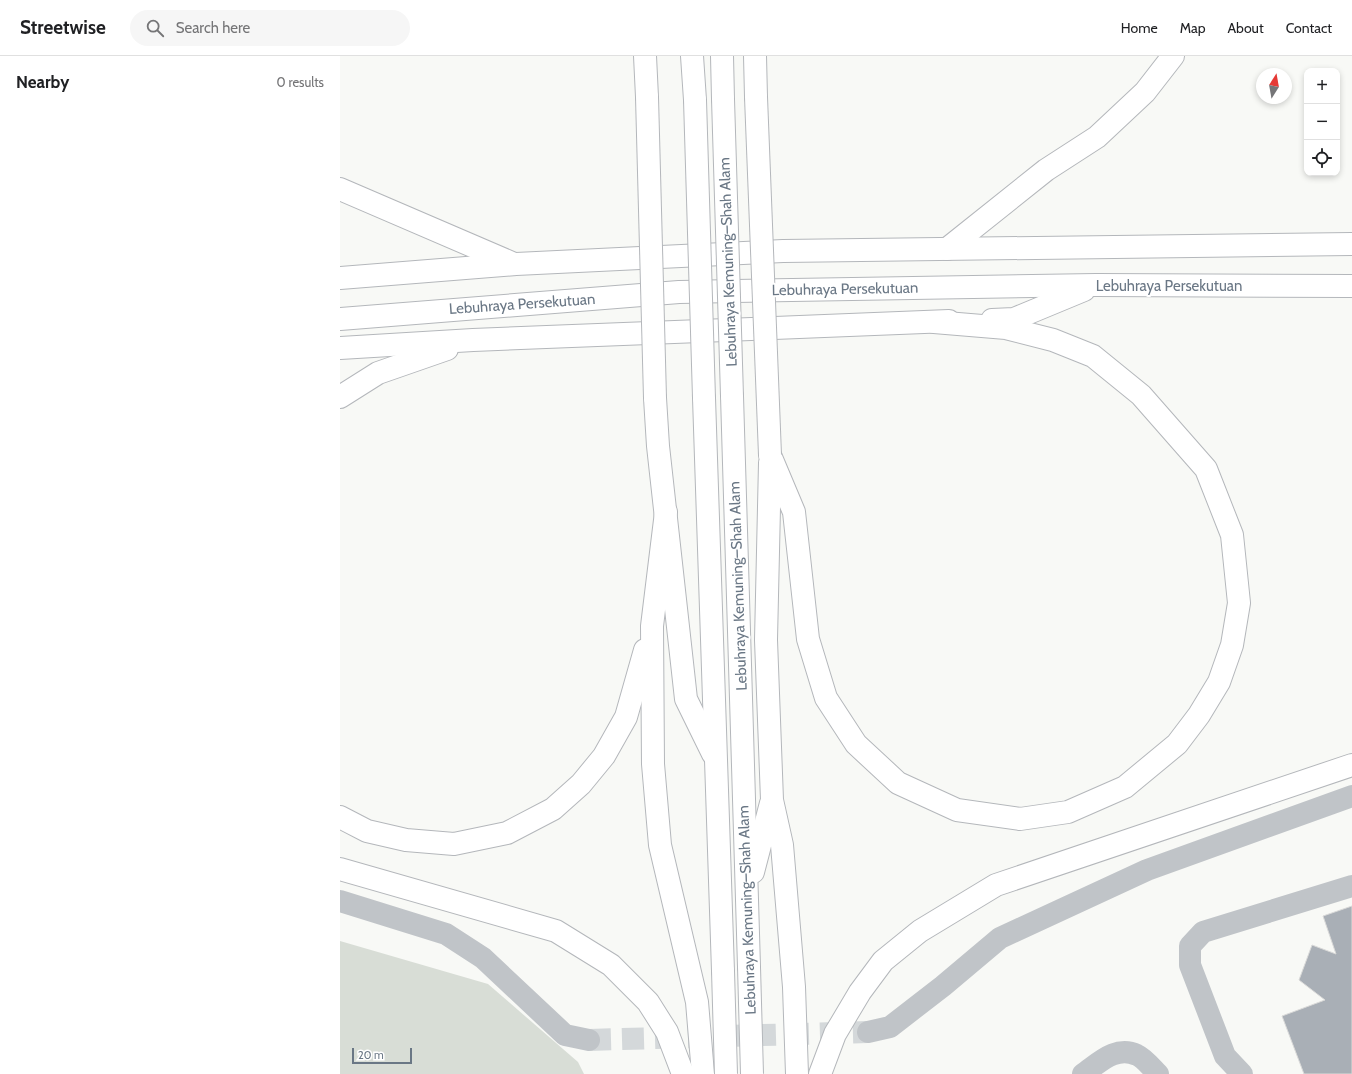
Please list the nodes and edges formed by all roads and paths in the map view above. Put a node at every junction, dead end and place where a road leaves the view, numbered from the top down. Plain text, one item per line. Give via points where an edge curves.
1 (645, 56) edge
2 (692, 56) edge
3 (722, 56) edge
4 (755, 56) edge
5 (1173, 56) edge
6 (340, 189) edge
7 (1352, 244) edge
8 (947, 249) junction
9 (516, 264) junction
10 (340, 278) edge
11 (1096, 285) junction
12 (1352, 286) edge
13 (340, 319) edge
14 (934, 322) junction
15 (473, 340) junction
16 (340, 348) edge
17 (340, 397) edge
18 (770, 455) junction
19 (666, 512) junction
20 (652, 626) junction
21 (716, 760) junction
22 (1352, 765) edge
23 (1352, 796) edge
24 (772, 800) junction
25 (340, 817) edge
26 (340, 869) edge
27 (1352, 886) edge
28 (746, 894) junction
29 (340, 901) edge
30 (868, 1032) tunnel mouth
31 (589, 1040) tunnel mouth
32 (683, 1074) edge
33 (703, 1074) edge
34 (726, 1074) edge
35 (752, 1074) edge
36 (797, 1074) edge
37 (820, 1074) edge
38 (1083, 1074) edge
39 (1158, 1074) edge
40 (1242, 1074) edge

1 - 19 highway, bridge via 655,398
2 - 21 highway, Lebuhraya Kemuning–Shah Alam, bridge
3 - 28 highway, Lebuhraya Kemuning–Shah Alam, bridge
4 - 18 highway, bridge
5 - 8 highway via 1145,92 1097,138 1046,170
6 - 9 highway
7 - 8 highway
8 - 9 highway via 783,251
9 - 10 highway
11 - 12 highway, Lebuhraya Persekutuan
11 - 13 highway, Lebuhraya Persekutuan via 679,292
11 - 14 highway via 1014,319
14 - 15 highway
14 - 18 highway via 1006,328 1053,340 1093,356 1141,395 1206,469 1232,535 1239,603 1232,645 1219,682 1199,715 1177,744 1125,787 1068,812 1020,819 957,810 898,783 856,744 826,698 808,639 794,512
15 - 16 highway
15 - 17 highway via 378,373
18 - 24 highway via 766,640
19 - 20 highway
19 - 21 highway via 686,699
20 - 25 highway via 626,717 604,756 581,784 553,809 507,833 454,844 406,840 367,831
20 - 33 highway via 653,764 660,844 697,1002
21 - 34 highway, Lebuhraya Kemuning–Shah Alam, bridge
22 - 37 highway via 996,885 920,930 883,961 860,992 835,1034
23 - 30 street via 1147,870 1000,938 890,1027
24 - 28 highway
24 - 36 highway via 782,845 794,987
26 - 32 highway via 556,931 611,965 648,1002 667,1032
27 - 40 street via 1203,932 1190,946 1190,965 1224,1056
28 - 35 highway, Lebuhraya Kemuning–Shah Alam, bridge
29 - 31 street via 446,934 483,958 564,1035
38 - 39 street via 1111,1054 1124,1052 1137,1055

